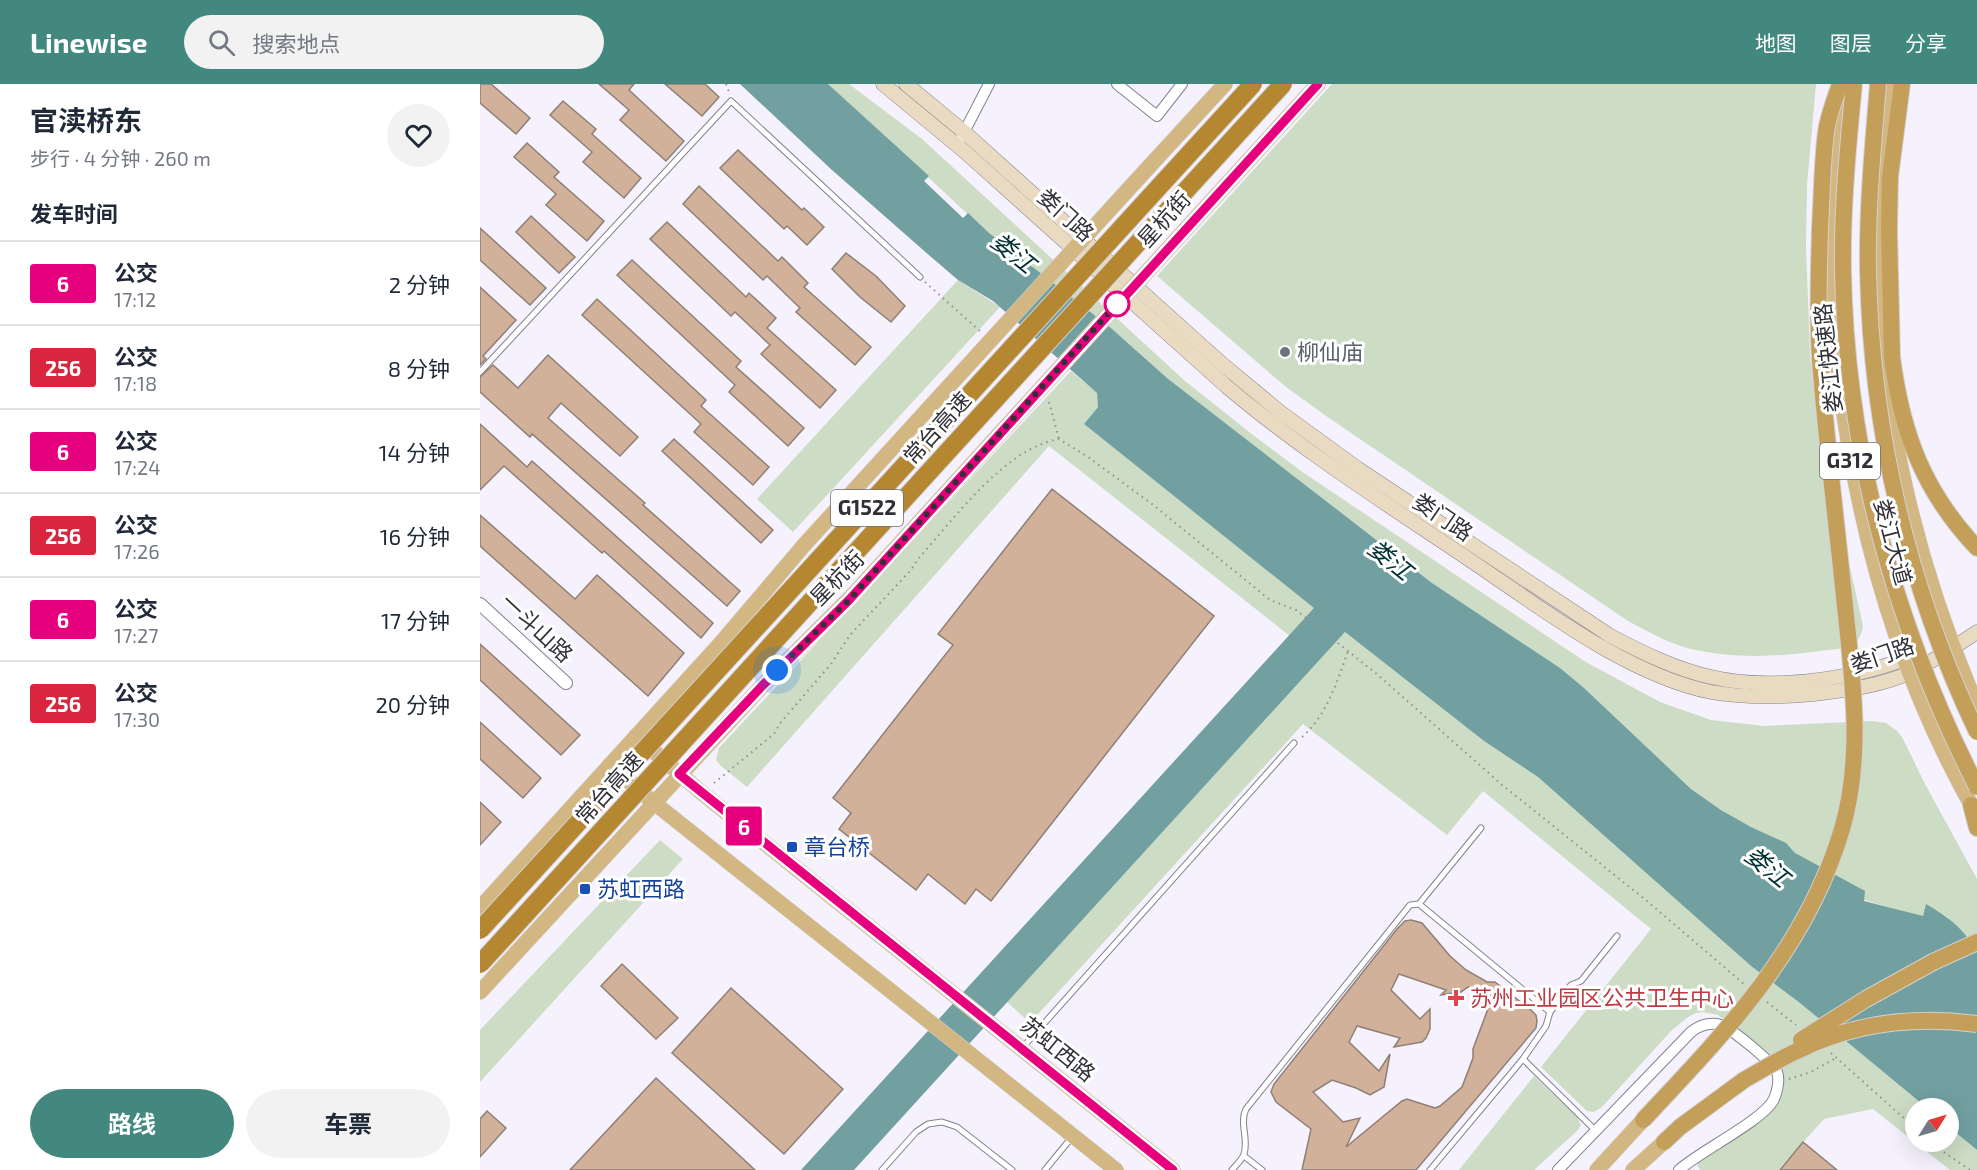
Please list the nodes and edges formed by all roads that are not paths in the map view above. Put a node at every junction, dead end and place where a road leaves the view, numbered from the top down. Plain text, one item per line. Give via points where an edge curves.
1 (883, 84) edge
2 (906, 84) edge
3 (989, 84) edge
4 (1117, 84) edge
5 (1182, 84) edge
6 (1225, 84) edge
7 (1253, 84) edge
8 (1283, 84) edge
9 (1318, 84) edge
10 (1841, 84) edge
11 (1854, 84) edge
12 (1878, 84) edge
13 (1889, 84) edge
14 (1902, 84) edge
15 (963, 131) junction
16 (958, 147) junction
17 (920, 277) dead end
18 (480, 372) edge
19 (1977, 548) edge
20 (480, 604) edge
21 (1977, 632) edge
22 (1953, 648) junction
23 (1908, 666) junction
24 (566, 683) dead end
25 (1977, 706) edge
26 (1977, 732) edge
27 (636, 736) junction
28 (1294, 743) road end
29 (610, 765) junction
30 (679, 774) junction
31 (1977, 787) edge
32 (653, 802) junction
33 (1974, 810) edge
34 (1481, 828) dead end
35 (1977, 828) edge
36 (1419, 904) junction
37 (480, 908) edge
38 (480, 930) edge
39 (1617, 936) dead end
40 (1977, 942) edge
41 (480, 964) edge
42 (480, 992) edge
43 (1550, 1012) junction
44 (1977, 1024) edge
45 (1021, 1048) junction
46 (1523, 1059) junction
47 (1744, 1080) junction
48 (1643, 1120) joint
49 (1596, 1130) junction
50 (1073, 1136) junction
51 (1664, 1142) joint
52 (1244, 1156) junction
53 (1685, 1168) edge
54 (882, 1170) edge
55 (1011, 1170) edge
56 (1045, 1170) edge
57 (1116, 1170) edge
58 (1173, 1170) edge
59 (1232, 1170) edge
60 (1262, 1170) edge
61 (1430, 1170) edge
62 (1558, 1170) edge
63 (1597, 1170) edge
64 (1633, 1170) edge

1 - 16 main road, 娄门路
2 - 15 main road, 娄门路
3 - 15 street
4 - 5 street via 1157,116
6 - 27 main road, 星杭街, bridge via 805,544
7 - 38 highway, 常台高速 / G1522, bridge
8 - 41 highway, 常台高速 / G1522, bridge
9 - 30 main road, 星杭街, bridge via 854,594
10 - 23 main road, 娄江大道 / G312 via 1831,270 1838,362 1859,503
10 - 48 highway, bridge via 1826,129 1819,260 1820,358 1853,690 1854,747 1848,806 1813,903 1761,988
11 - 31 highway, 娄江快速路, bridge via 1843,268 1849,363 1863,460 1882,544 1910,633 1944,720
12 - 26 highway, 娄江快速路, bridge via 1868,268 1879,406 1894,492 1918,580 1948,666
13 - 22 main road, 娄江大道 / G312 via 1879,177 1879,311 1906,490
14 - 19 highway via 1890,177 1888,230 1894,375 1908,434 1922,471 1946,510
15 - 16 street
15 - 23 main road, 娄门路 via 1280,412 1357,468 1609,635 1674,665 1740,681 1797,681
16 - 23 main road, 娄门路 via 1271,424 1602,647 1683,684 1739,696 1798,696 1865,686
17 - 18 lane via 731,101
20 - 24 street, 一斗山路
21 - 22 main road
22 - 23 main road, 娄门路
22 - 25 main road, 娄江大道 / G312
23 - 33 main road, 娄江大道 / G312 via 1950,765
27 - 29 main road, 星杭街
27 - 30 main road, 苏虹西路
28 - 45 lane
29 - 32 main road
29 - 37 main road, 星杭街
30 - 32 main road, 星杭街
30 - 45 main road, 苏虹西路
32 - 42 main road, 星杭街
32 - 50 main road
33 - 35 highway
34 - 36 lane
36 - 43 lane
36 - 52 lane via 1410,905 1246,1109
39 - 43 lane
40 - 47 highway, bridge via 1866,999
43 - 46 lane via 1546,1026
44 - 47 highway, bridge via 1915,1020 1861,1028 1796,1051
45 - 58 main road, 苏虹西路
46 - 49 lane
46 - 61 lane
47 - 51 highway
48 - 63 main road
49 - 53 street via 1685,1037 1704,1024 1719,1025 1770,1064 1778,1083 1764,1112
49 - 62 street
50 - 56 lane
50 - 57 main road
51 - 64 main road
52 - 59 lane
52 - 60 lane
54 - 55 lane via 916,1132 928,1124 942,1122 957,1127

